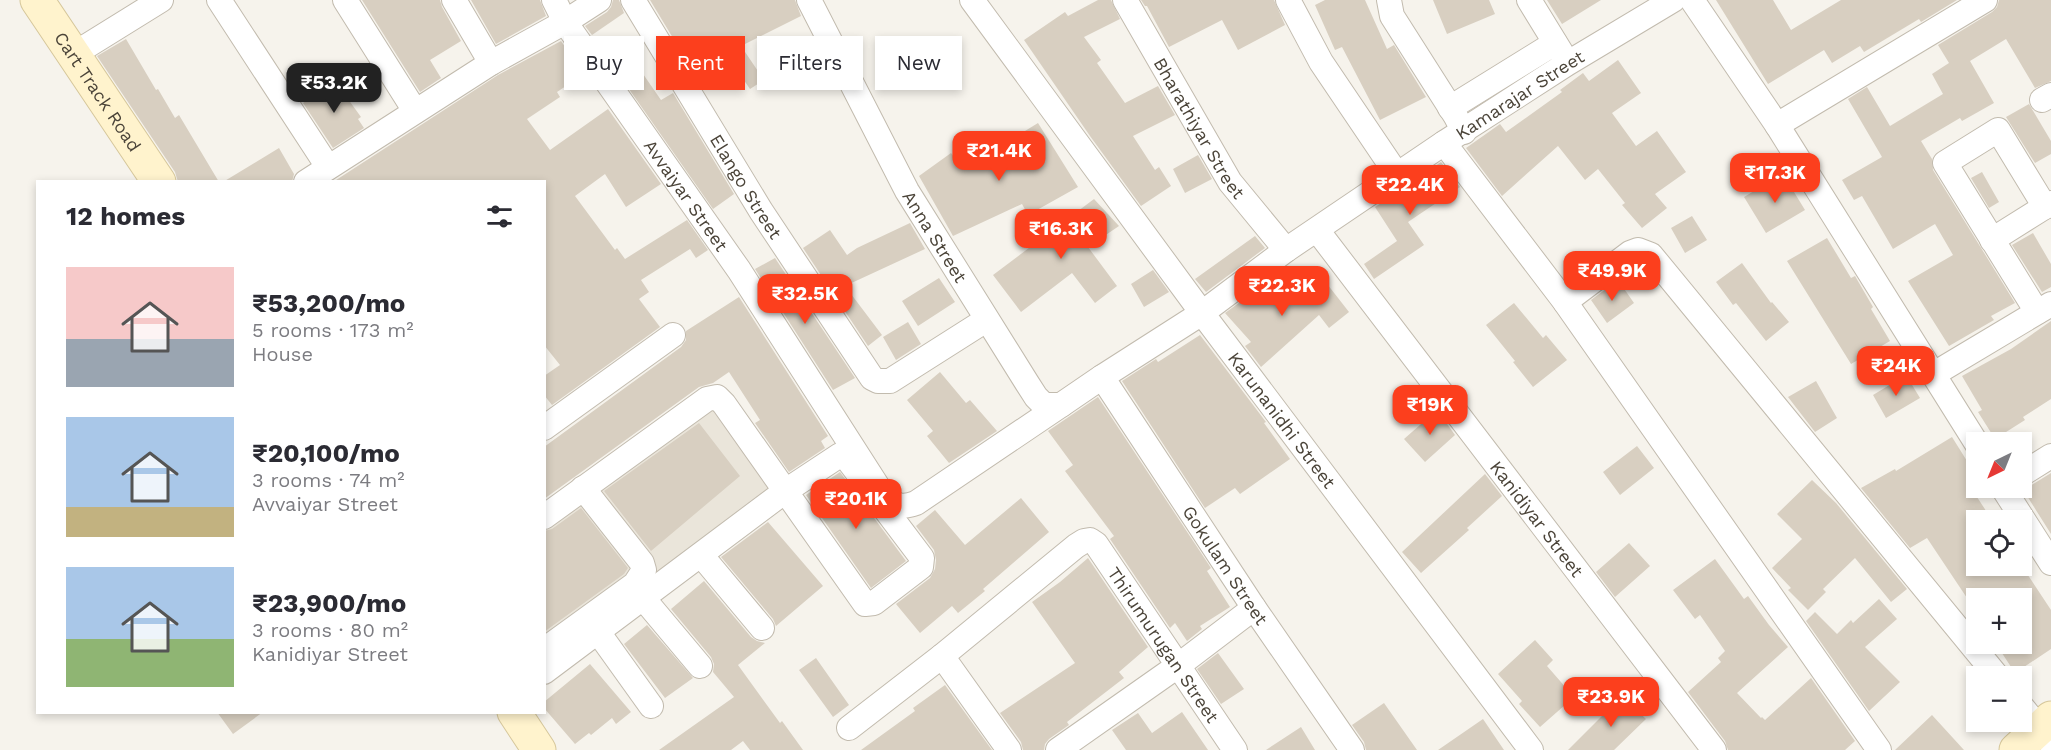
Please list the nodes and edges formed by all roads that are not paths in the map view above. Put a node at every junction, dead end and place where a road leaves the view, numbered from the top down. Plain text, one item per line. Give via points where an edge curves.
1 (37, 0) edge
2 (161, 0) edge
3 (219, 0) edge
4 (345, 0) edge
5 (454, 0) edge
6 (554, 0) edge
7 (599, 0) edge
8 (633, 0) edge
9 (809, 0) edge
10 (972, 0) edge
11 (1125, 0) edge
12 (1288, 0) edge
13 (1389, 0) edge
14 (1528, 0) edge
15 (1673, 0) edge
16 (1692, 0) edge
17 (1985, 0) edge
18 (565, 22) junction
19 (1555, 43) junction
20 (74, 54) junction
21 (491, 63) junction
22 (1568, 63) junction
23 (1450, 108) junction
24 (415, 111) junction
25 (1777, 125) junction
26 (1454, 137) junction
27 (328, 167) junction
28 (1398, 176) junction
29 (158, 180) edge
30 (309, 180) edge
31 (2048, 205) edge
32 (1317, 230) junction
33 (1992, 240) junction
34 (1286, 250) junction
35 (1565, 302) junction
36 (2044, 308) edge
37 (1202, 313) junction
38 (986, 320) junction
39 (673, 335) dead end
40 (1934, 374) junction
41 (1102, 376) junction
42 (1061, 405) junction
43 (546, 427) edge
44 (1970, 432) edge
45 (2051, 456) edge
46 (2032, 468) edge
47 (583, 488) junction
48 (784, 492) junction
49 (2009, 498) edge
50 (546, 516) edge
51 (701, 555) junction
52 (2051, 563) edge
53 (643, 598) junction
54 (1254, 608) junction
55 (762, 628) dead end
56 (598, 632) junction
57 (546, 649) edge
58 (942, 656) junction
59 (1179, 665) junction
60 (700, 666) dead end
61 (1989, 666) edge
62 (546, 671) edge
63 (651, 706) dead end
64 (515, 714) edge
65 (849, 728) dead end
66 (539, 750) edge
67 (1009, 750) edge
68 (1058, 750) edge
69 (1235, 750) edge
70 (1352, 750) edge
71 (1531, 750) edge
72 (1714, 750) edge
73 (1880, 750) edge

1 - 20 street, Cart Track Road
2 - 20 street
3 - 27 street
4 - 24 street
5 - 21 street
6 - 18 street, Avvaiyar Street
7 - 18 street
8 - 38 street, Elango Street via 761,211 872,378 890,381
9 - 38 street, Anna Street via 907,191
10 - 37 street, Karunanidhi Street
11 - 34 street, Bharathiyar Street via 1230,182
12 - 28 street via 1322,62
13 - 23 street via 1392,16
14 - 19 street
15 - 22 street, Kamarajar Street
16 - 25 street
17 - 25 street
18 - 21 street
18 - 42 street, Avvaiyar Street via 739,270 880,490 893,502 900,506 916,503
19 - 22 street
19 - 23 street
20 - 29 street, Cart Track Road
21 - 24 street
22 - 26 street, Kamarajar Street
23 - 26 street
24 - 27 street
25 - 40 street
26 - 28 street, Kamarajar Street
26 - 35 street
27 - 30 street
28 - 32 street, Kamarajar Street
31 - 33 street
31 - 33 street via 1998,130 1945,163
32 - 34 street, Kamarajar Street
32 - 72 street, Kanidiyar Street
33 - 36 street
34 - 37 street, Kamarajar Street
35 - 61 street via 1630,253 1638,250 1651,255
35 - 73 street
36 - 40 street
37 - 41 street, Kamarajar Street
37 - 71 street, Karunanidhi Street
38 - 42 street, Anna Street via 1036,397 1044,405
39 - 43 street
40 - 44 street
41 - 42 street
41 - 54 street, Gokulam Street
45 - 46 street
47 - 48 street via 707,399 717,397
47 - 50 street
47 - 57 street via 644,570 636,584
48 - 48 street via 840,455 845,456 922,558 921,567 874,603 865,604
48 - 51 street
49 - 52 street
51 - 53 street
51 - 55 street
53 - 56 street
53 - 60 street
54 - 59 street
54 - 70 street, Gokulam Street
56 - 62 street
56 - 63 street
58 - 59 street, Thirumurugan Street via 1076,546 1090,540 1096,543
58 - 65 street
58 - 67 street
59 - 68 street
59 - 69 street, Thirumurugan Street
64 - 66 street

